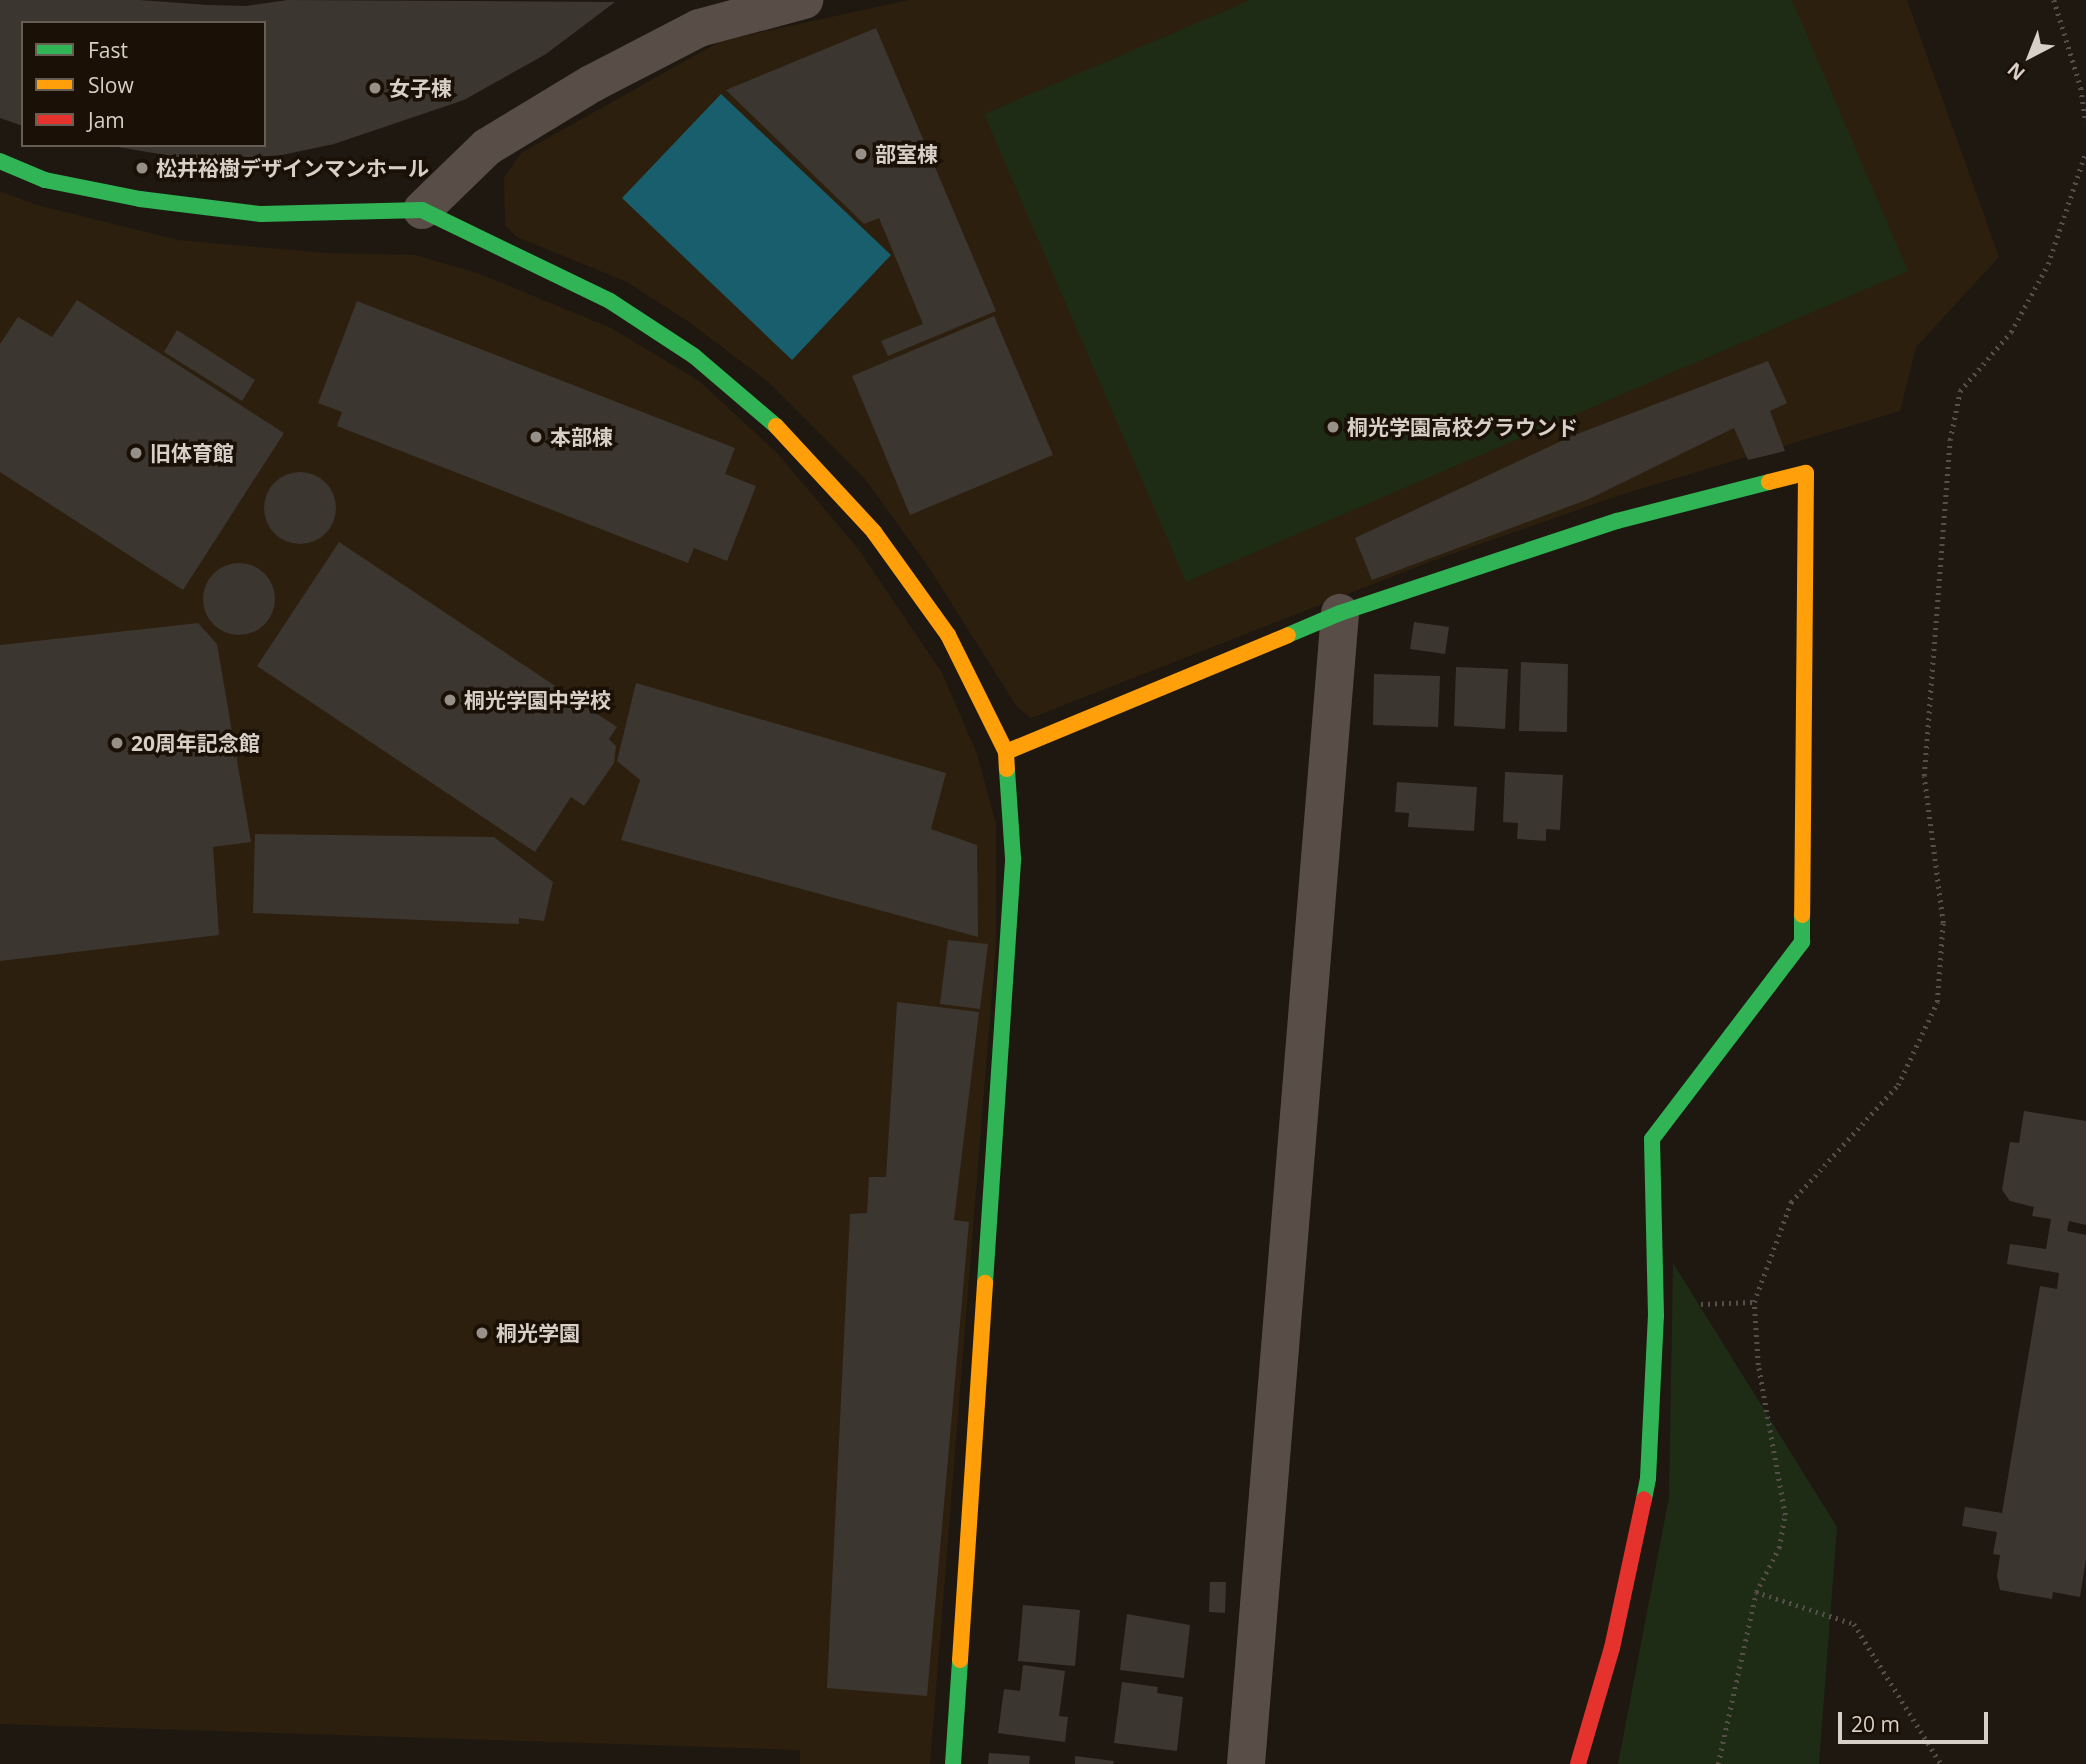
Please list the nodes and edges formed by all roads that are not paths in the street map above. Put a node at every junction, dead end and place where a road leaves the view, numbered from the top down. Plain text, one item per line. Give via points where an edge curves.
1 (804, 0) edge
2 (0, 160) edge
3 (422, 210) junction
4 (1340, 613) junction
5 (1006, 752) junction
6 (953, 1764) edge
7 (1246, 1764) edge
8 (1578, 1764) edge

1 - 3 street via 699,28 591,84 487,147
2 - 3 street via 58,183 261,214
3 - 5 street via 610,301 695,356 782,431 874,533 948,635
4 - 5 street
4 - 7 street
4 - 8 street via 1617,521 1806,473 1802,942 1651,1139 1656,1317 1648,1478 1612,1648
5 - 6 street via 1013,858

